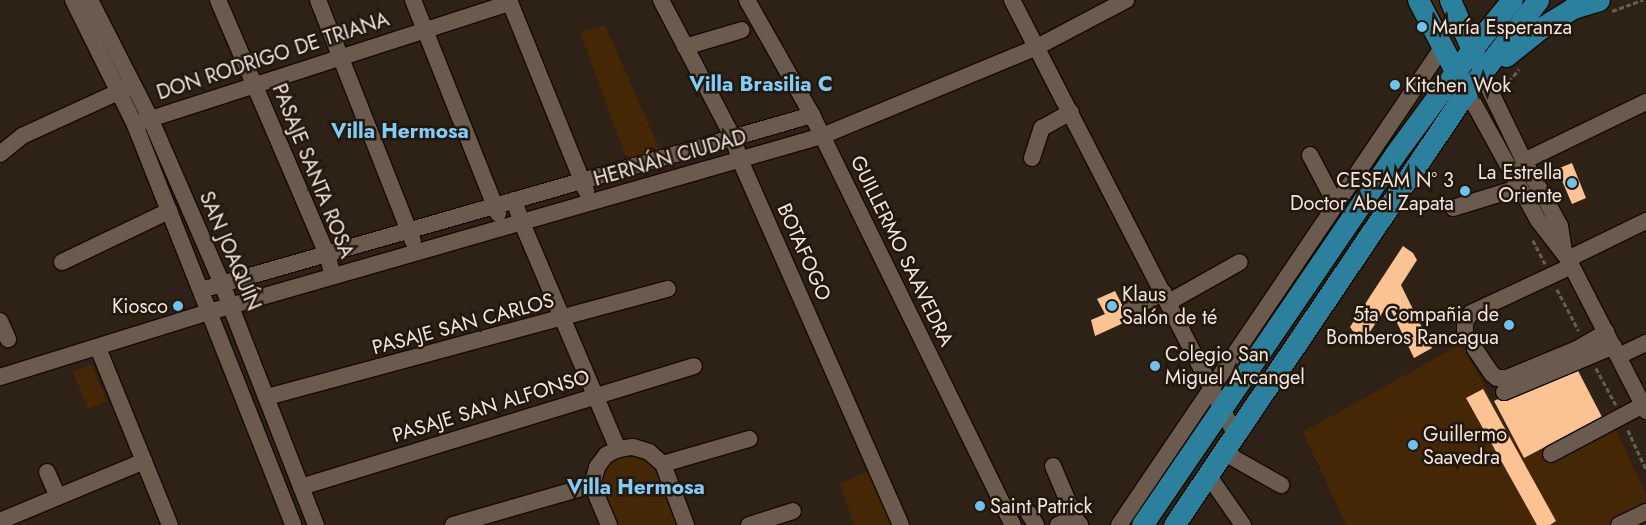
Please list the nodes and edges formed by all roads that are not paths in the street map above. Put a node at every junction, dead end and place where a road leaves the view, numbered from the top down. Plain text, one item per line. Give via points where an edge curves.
1 (73, 0) edge
2 (90, 0) edge
3 (218, 0) edge
4 (318, 0) edge
5 (413, 0) edge
6 (661, 0) edge
7 (747, 0) edge
8 (1012, 0) edge
9 (1126, 0) edge
10 (1418, 0) edge
11 (1450, 0) edge
12 (1512, 0) edge
13 (1538, 0) edge
14 (510, 1) edge
15 (1603, 6) edge
16 (426, 30) junction
17 (742, 30) dead end
18 (685, 47) junction
19 (1037, 47) junction
20 (1442, 48) junction
21 (1472, 49) junction
22 (341, 57) junction
23 (1482, 74) junction
24 (1461, 83) junction
25 (254, 85) junction
26 (134, 86) junction
27 (118, 92) junction
28 (1646, 102) edge
29 (1070, 112) junction
30 (812, 116) junction
31 (143, 122) junction
32 (822, 136) junction
33 (733, 138) junction
34 (0, 154) edge
35 (1310, 155) dead end
36 (1032, 158) dead end
37 (740, 160) junction
38 (1524, 161) junction
39 (583, 181) junction
40 (1518, 188) junction
41 (514, 200) junction
42 (1337, 202) junction
43 (590, 203) junction
44 (495, 206) junction
45 (1453, 208) dead end
46 (169, 211) junction
47 (1646, 221) edge
48 (522, 222) junction
49 (502, 228) junction
50 (409, 230) junction
51 (417, 252) junction
52 (327, 254) junction
53 (1568, 259) junction
54 (62, 262) dead end
55 (1240, 262) dead end
56 (333, 276) junction
57 (222, 284) junction
58 (668, 289) dead end
59 (201, 290) junction
60 (1166, 297) junction
61 (230, 306) junction
62 (1130, 310) dead end
63 (209, 312) junction
64 (564, 319) junction
65 (0, 320) edge
66 (1465, 331) dead end
67 (8, 339) dead end
68 (1646, 343) edge
69 (1613, 345) junction
70 (98, 348) junction
71 (1476, 349) dead end
72 (1587, 350) junction
73 (694, 366) dead end
74 (0, 378) edge
75 (1212, 385) junction
76 (1504, 392) dead end
77 (596, 396) junction
78 (267, 398) junction
79 (1221, 408) junction
80 (1645, 408) edge
81 (1235, 433) junction
82 (749, 439) dead end
83 (618, 449) junction
84 (1223, 452) junction
85 (1550, 454) dead end
86 (144, 462) junction
87 (663, 464) junction
88 (1053, 466) dead end
89 (47, 472) dead end
90 (1208, 475) junction
91 (592, 485) junction
92 (1169, 485) junction
93 (1281, 485) dead end
94 (301, 487) junction
95 (58, 497) junction
96 (793, 511) dead end
97 (1646, 512) edge
98 (0, 521) edge
99 (1078, 521) edge
100 (170, 525) edge
101 (293, 525) edge
102 (316, 525) edge
103 (453, 525) edge
104 (609, 525) edge
105 (686, 525) edge
106 (749, 525) edge
107 (900, 525) edge
108 (1013, 525) edge
109 (1058, 525) edge
110 (1119, 525) edge
111 (1142, 525) edge
112 (1160, 525) edge
113 (1174, 525) edge
114 (1243, 525) edge
115 (1619, 525) edge

1 - 27 street, SAN JOAQUÍN
2 - 26 street, SAN JOAQUÍN
3 - 25 street, PASAJE SANTA ROSA
4 - 22 street
5 - 16 street
6 - 18 street, BOTAFOGO
7 - 30 street, GUILLERMO SAAVEDRA
8 - 19 street
9 - 19 street, HERNÁN CIUDAD
10 - 20 main road
11 - 21 main road
12 - 21 main road
13 - 23 main road
14 - 16 street, DON RODRIGO DE TRIANA
14 - 39 street, DON RODRIGO DE TRIANA
15 - 23 main road via 1573,8
16 - 22 street, DON RODRIGO DE TRIANA
16 - 44 street
17 - 18 street
18 - 33 street, BOTAFOGO
19 - 29 street
19 - 32 street, HERNÁN CIUDAD
20 - 24 main road
20 - 42 street
21 - 23 main road
21 - 24 main road
22 - 25 street, DON RODRIGO DE TRIANA
22 - 50 street
23 - 24 main road
23 - 38 street
24 - 40 street
24 - 79 main road via 1394,154
24 - 81 main road
25 - 31 street, DON RODRIGO DE TRIANA
25 - 52 street, PASAJE SANTA ROSA
26 - 27 street, DON RODRIGO DE TRIANA
26 - 31 street, SAN JOAQUÍN
27 - 31 street, SAN JOAQUÍN
27 - 34 street, DON RODRIGO DE TRIANA via 22,136
28 - 38 street
29 - 36 street via 1042,128
29 - 60 street
30 - 32 street, GUILLERMO SAAVEDRA
30 - 33 street, HERNÁN CIUDAD
31 - 46 street, SAN JOAQUÍN
31 - 57 street, SAN JOAQUÍN
32 - 37 street, HERNÁN CIUDAD
32 - 108 street, GUILLERMO SAAVEDRA
33 - 37 street, BOTAFOGO
33 - 39 street, HERNÁN CIUDAD
35 - 42 street
37 - 43 street, HERNÁN CIUDAD
37 - 107 street, BOTAFOGO
38 - 53 street via 1560,226
39 - 41 street, HERNÁN CIUDAD
39 - 43 street, DON RODRIGO DE TRIANA
40 - 45 street
40 - 53 street via 1548,235
41 - 44 street, HERNÁN CIUDAD
41 - 48 street
42 - 75 street
43 - 48 street, HERNÁN CIUDAD
44 - 49 street
44 - 50 street, HERNÁN CIUDAD
46 - 54 street
46 - 59 street, SAN JOAQUÍN
47 - 53 street
48 - 49 street, HERNÁN CIUDAD
48 - 64 street
49 - 51 street, HERNÁN CIUDAD
50 - 51 street
50 - 52 street, HERNÁN CIUDAD
51 - 56 street, HERNÁN CIUDAD
52 - 56 street, PASAJE SANTA ROSA
52 - 57 street, HERNÁN CIUDAD
53 - 66 street via 1550,275 1471,313 1465,322
53 - 69 street
55 - 60 street
56 - 61 street, HERNÁN CIUDAD
57 - 59 street, HERNÁN CIUDAD
57 - 61 street, SAN JOAQUÍN
58 - 64 street, PASAJE SAN CARLOS
59 - 63 street, SAN JOAQUÍN
60 - 62 street
60 - 75 street
61 - 63 street, HERNÁN CIUDAD
61 - 78 street, SAN JOAQUÍN
63 - 70 street, HERNÁN CIUDAD
63 - 101 street, SAN JOAQUÍN
64 - 77 street
64 - 78 street, PASAJE SAN CARLOS
65 - 67 street
68 - 69 street
69 - 72 street
69 - 80 street
70 - 74 street, HERNÁN CIUDAD
70 - 86 street
71 - 72 street via 1497,378 1507,378
72 - 76 street
73 - 77 street, PASAJE SAN ALFONSO
75 - 79 street
75 - 110 street
77 - 83 street
77 - 94 street, PASAJE SAN ALFONSO
78 - 94 street, SAN JOAQUÍN
79 - 81 street
79 - 92 main road
80 - 85 street
81 - 84 main road
82 - 87 street
83 - 87 street via 634,447 650,452
83 - 91 street via 606,455 597,468
84 - 90 main road
84 - 93 street
86 - 95 street
86 - 100 street
87 - 105 street
88 - 99 street
89 - 95 street
90 - 113 main road
90 - 114 street
91 - 103 street
91 - 104 street
92 - 111 main road
92 - 112 main road via 1169,500
94 - 102 street, SAN JOAQUÍN
95 - 98 street
96 - 106 street
97 - 115 street
99 - 109 street

